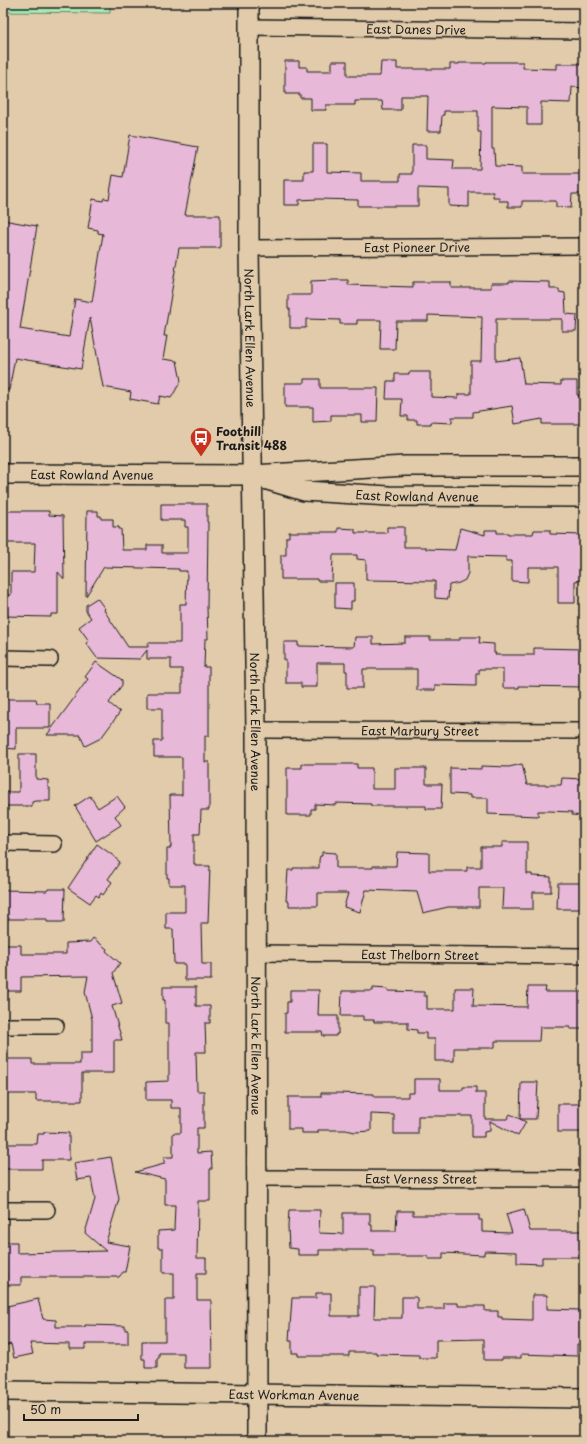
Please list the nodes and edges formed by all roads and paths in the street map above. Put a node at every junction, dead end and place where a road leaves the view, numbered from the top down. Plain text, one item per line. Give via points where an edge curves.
1 (249, 3) edge
2 (249, 27) junction
3 (584, 31) edge
4 (584, 246) edge
5 (249, 248) junction
6 (584, 466) edge
7 (3, 474) edge
8 (253, 475) junction
9 (584, 497) edge
10 (3, 658) edge
11 (50, 659) dead end
12 (256, 730) junction
13 (584, 731) edge
14 (3, 843) edge
15 (54, 844) dead end
16 (257, 953) junction
17 (584, 956) edge
18 (3, 1026) edge
19 (56, 1026) dead end
20 (257, 1178) junction
21 (584, 1179) edge
22 (3, 1210) edge
23 (47, 1210) dead end
24 (3, 1391) edge
25 (257, 1393) junction
26 (584, 1398) edge
27 (257, 1441) edge

1 - 2 street, North Lark Ellen Avenue
2 - 3 street, East Danes Drive
2 - 5 street, North Lark Ellen Avenue
4 - 5 street, East Pioneer Drive
5 - 8 street, North Lark Ellen Avenue
6 - 8 street, East Rowland Avenue via 405,466
7 - 8 street, East Rowland Avenue
8 - 9 street, East Rowland Avenue via 304,491 389,496
8 - 12 street, North Lark Ellen Avenue
10 - 11 street
12 - 13 street, East Marbury Street
12 - 16 street, North Lark Ellen Avenue
14 - 15 street
16 - 17 street, East Thelborn Street
16 - 20 street, North Lark Ellen Avenue
18 - 19 street
20 - 21 street, East Verness Street
20 - 25 street, North Lark Ellen Avenue
22 - 23 street
24 - 25 street, East Workman Avenue
25 - 26 street, East Workman Avenue
25 - 27 street, North Lark Ellen Avenue

